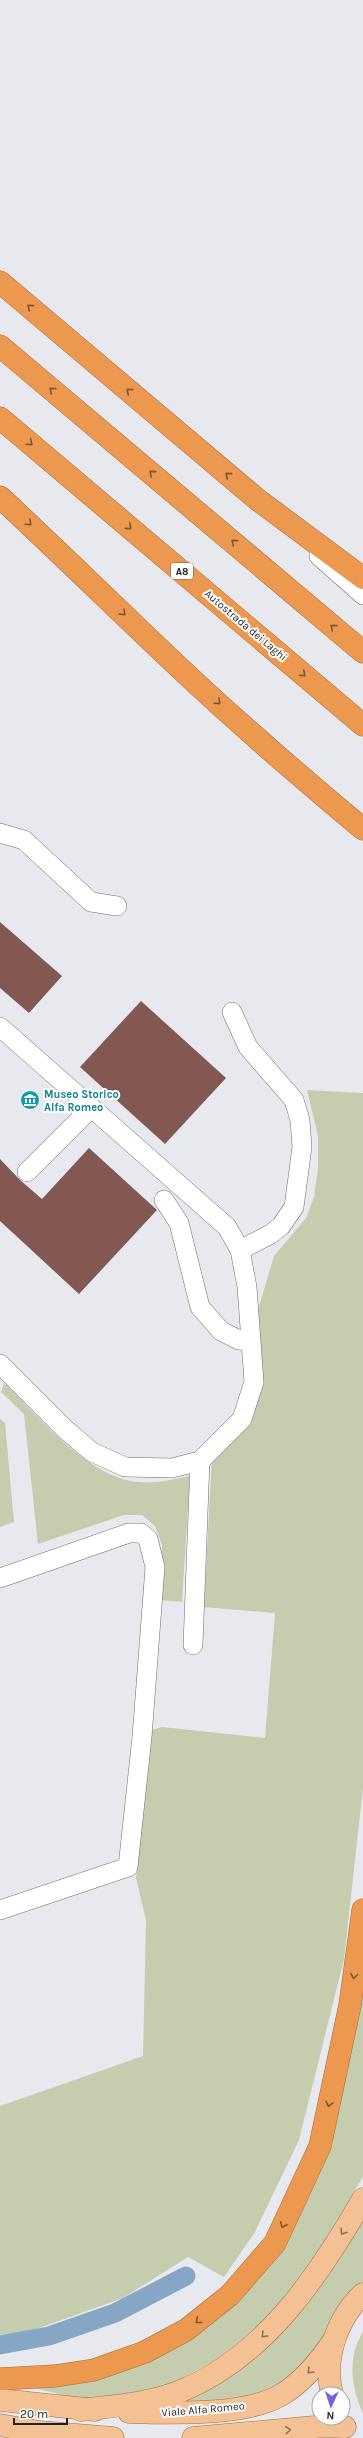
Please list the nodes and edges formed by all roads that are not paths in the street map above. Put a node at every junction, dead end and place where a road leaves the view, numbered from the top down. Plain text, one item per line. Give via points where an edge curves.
1 (0, 282) edge
2 (0, 346) edge
3 (0, 418) edge
4 (0, 497) edge
5 (258, 500) junction
6 (363, 578) edge
7 (363, 595) edge
8 (363, 652) edge
9 (363, 725) edge
10 (304, 780) junction
11 (363, 829) edge
12 (0, 833) edge
13 (363, 839) edge
14 (117, 906) dead end
15 (232, 1012) dead end
16 (0, 1027) edge
17 (92, 1108) junction
18 (27, 1172) dead end
19 (164, 1200) dead end
20 (240, 1250) junction
21 (250, 1341) junction
22 (0, 1364) edge
23 (200, 1461) junction
24 (0, 1578) edge
25 (193, 1645) dead end
26 (0, 1910) edge
27 (363, 1910) edge
28 (363, 2199) edge
29 (363, 2294) edge
30 (334, 2340) junction
31 (0, 2378) edge
32 (331, 2386) edge
33 (0, 2400) edge
34 (80, 2410) junction
35 (0, 2425) edge
36 (347, 2428) edge
37 (113, 2438) edge
38 (193, 2438) edge

5 -> 1 highway
8 -> 2 highway
3 -> 9 highway, Autostrada dei Laghi / A8
4 -> 10 highway via 169,658
5 - 6 highway
5 - 7 lane
10 - 11 highway
10 - 13 highway
12 - 14 lane via 24,840 91,902
15 - 20 lane via 248,1047 294,1100 300,1120 302,1147 294,1207 281,1226 271,1234
16 - 17 lane
17 - 18 lane
17 - 20 lane via 227,1227
19 - 21 lane via 179,1222 200,1307 221,1331 239,1340
20 - 21 lane via 247,1286
21 - 23 lane via 254,1382 242,1419
22 - 23 lane via 65,1429 92,1452 125,1467 172,1468
23 - 25 lane
24 - 26 lane via 129,1532 141,1533 148,1538 155,1567 142,1737 128,1867
27 -> 31 highway via 350,2005 320,2146 274,2243 230,2295 186,2330 145,2352 94,2370 55,2376
28 -> 34 main road via 309,2284 290,2309 254,2345 220,2370 181,2391 135,2404
29 - 30 main road via 346,2314
30 - 32 main road via 330,2366
30 -> 34 main road, Viale Alfa Romeo via 323,2357 297,2384 280,2396 258,2404 173,2413
33 - 34 main road, Viale Alfa Romeo
35 - 37 main road via 39,2432
38 -> 36 main road via 326,2426

